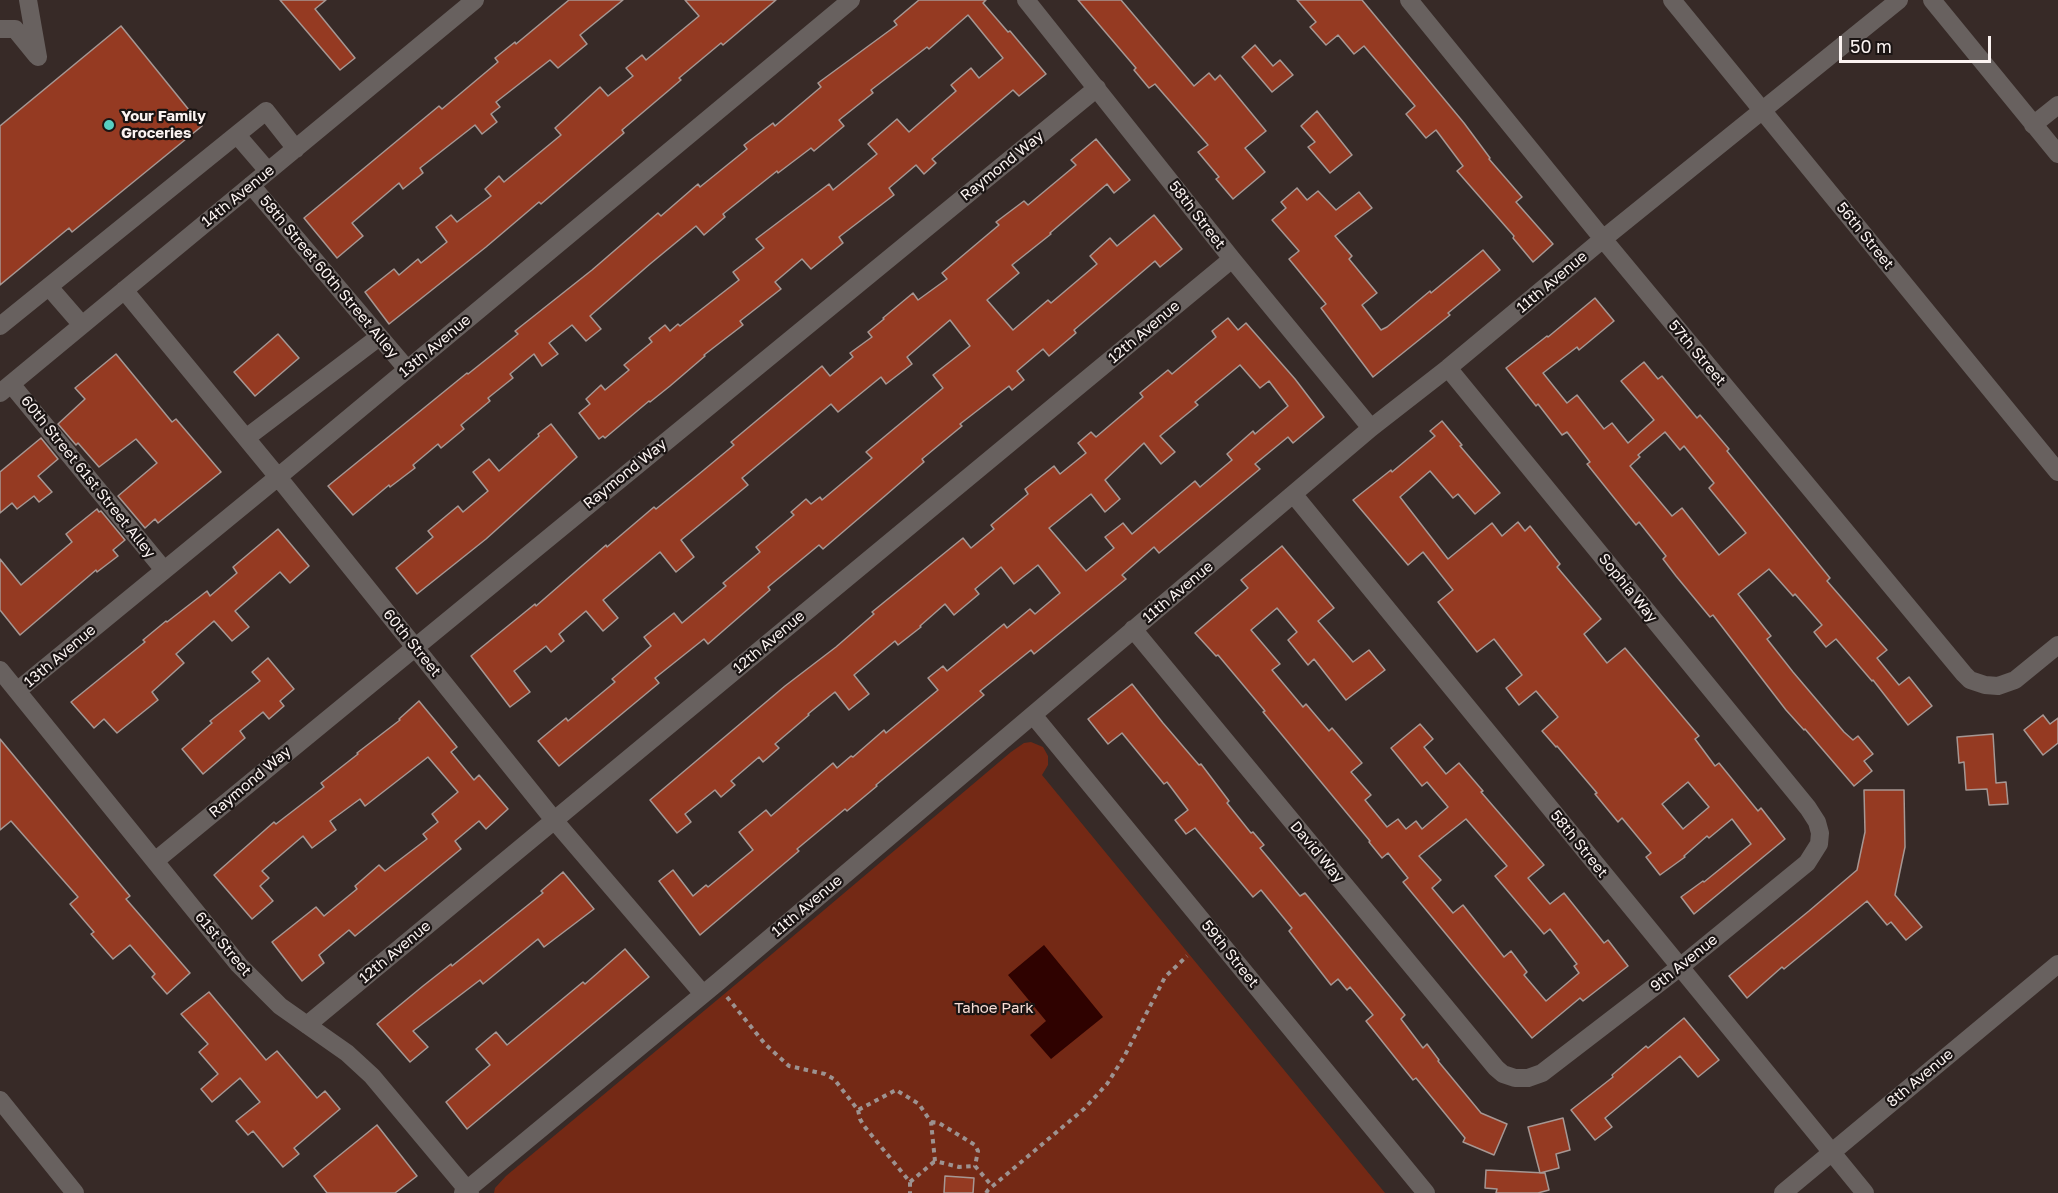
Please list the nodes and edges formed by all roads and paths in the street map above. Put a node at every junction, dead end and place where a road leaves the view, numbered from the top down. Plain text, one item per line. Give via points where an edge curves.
1 (28, 0) edge
2 (475, 0) edge
3 (851, 0) edge
4 (1026, 0) edge
5 (1409, 0) edge
6 (1672, 0) edge
7 (1899, 0) edge
8 (1932, 0) edge
9 (0, 29) edge
10 (1097, 88) junction
11 (2058, 105) edge
12 (1762, 111) junction
13 (2033, 125) junction
14 (237, 135) junction
15 (296, 149) junction
16 (2058, 154) edge
17 (268, 171) junction
18 (251, 185) junction
19 (1603, 239) junction
20 (1232, 260) junction
21 (49, 287) junction
22 (124, 290) junction
23 (82, 325) junction
24 (0, 326) edge
25 (380, 337) junction
26 (1448, 368) junction
27 (407, 369) junction
28 (6, 388) edge
29 (1371, 428) junction
30 (246, 438) junction
31 (2058, 472) edge
32 (278, 477) junction
33 (1294, 495) junction
34 (164, 570) junction
35 (1134, 629) junction
36 (2058, 645) edge
37 (414, 646) junction
38 (0, 670) edge
39 (18, 691) junction
40 (1033, 715) junction
41 (1808, 808) joint
42 (554, 820) junction
43 (155, 861) junction
44 (1187, 956) dead end
45 (2058, 964) edge
46 (1680, 967) junction
47 (703, 994) junction
48 (725, 994) dead end
49 (306, 1025) junction
50 (1503, 1074) joint
51 (0, 1100) edge
52 (858, 1110) junction
53 (931, 1122) junction
54 (1831, 1152) junction
55 (935, 1161) junction
56 (975, 1166) junction
57 (910, 1182) junction
58 (992, 1186) junction
59 (467, 1192) edge
60 (75, 1193) edge
61 (910, 1193) edge
62 (986, 1193) edge
63 (1426, 1193) edge
64 (1783, 1193) edge
65 (1865, 1193) edge

1 - 9 street via 38,57 15,29
2 - 15 street, 14th Avenue
3 - 27 street, 13th Avenue
4 - 10 street, 58th Street
5 - 19 street, 57th Street
6 - 12 street, 56th Street
7 - 12 street, 11th Avenue
8 - 13 street
10 - 20 street, 58th Street
10 - 37 street, Raymond Way
11 - 13 street
12 - 19 street, 11th Avenue
12 - 31 street, 56th Street
13 - 16 street
14 - 15 street via 266,111
14 - 17 street
14 - 21 street
15 - 17 street, 14th Avenue
17 - 18 street, 14th Avenue
18 - 22 street, 14th Avenue
18 - 25 street, 58th Street 60th Street Alley
19 - 26 street, 11th Avenue
19 - 36 street, 57th Street via 1970,680 1998,686 2015,680
20 - 29 street, 58th Street
20 - 42 street, 12th Avenue
21 - 23 street
21 - 24 street
22 - 23 street, 14th Avenue
22 - 30 street, 60th Street
23 - 28 street, 14th Avenue
25 - 27 street, 58th Street 60th Street Alley
25 - 30 street
26 - 29 street, 11th Avenue
26 - 41 street, Sophia Way
27 - 32 street, 13th Avenue
28 - 34 street, 60th Street 61st Street Alley
29 - 33 street, 11th Avenue
30 - 32 street, 60th Street
32 - 34 street, 13th Avenue
32 - 37 street, 60th Street
33 - 35 street, 11th Avenue
33 - 46 street, 58th Street
34 - 39 street, 13th Avenue
35 - 40 street, 11th Avenue
35 - 50 street, David Way
37 - 42 street, 60th Street
37 - 43 street, Raymond Way
38 - 39 street, 61st Street
39 - 43 street, 61st Street
40 - 47 street, 11th Avenue
40 - 63 street, 59th Street
41 - 46 street, 9th Avenue via 1820,833 1819,844 1807,862
42 - 47 street, 60th Street
42 - 49 street, 12th Avenue
43 - 49 street, 61st Street via 255,983
44 - 58 path via 1165,977 1107,1084 1084,1109
45 - 54 street, 8th Avenue
46 - 50 street, 9th Avenue via 1542,1073 1528,1078
46 - 54 street, 58th Street
47 - 59 street, 11th Avenue
48 - 52 path via 779,1057 789,1065 834,1079
49 - 59 street, 61st Street via 347,1053 372,1077
51 - 60 street
52 - 53 path via 896,1090 919,1104
52 - 57 path via 864,1126
53 - 55 path
53 - 56 path via 975,1145
54 - 64 street, 8th Avenue
54 - 65 street, 58th Street
55 - 56 path
55 - 57 path
56 - 58 path
57 - 61 path
58 - 62 path

